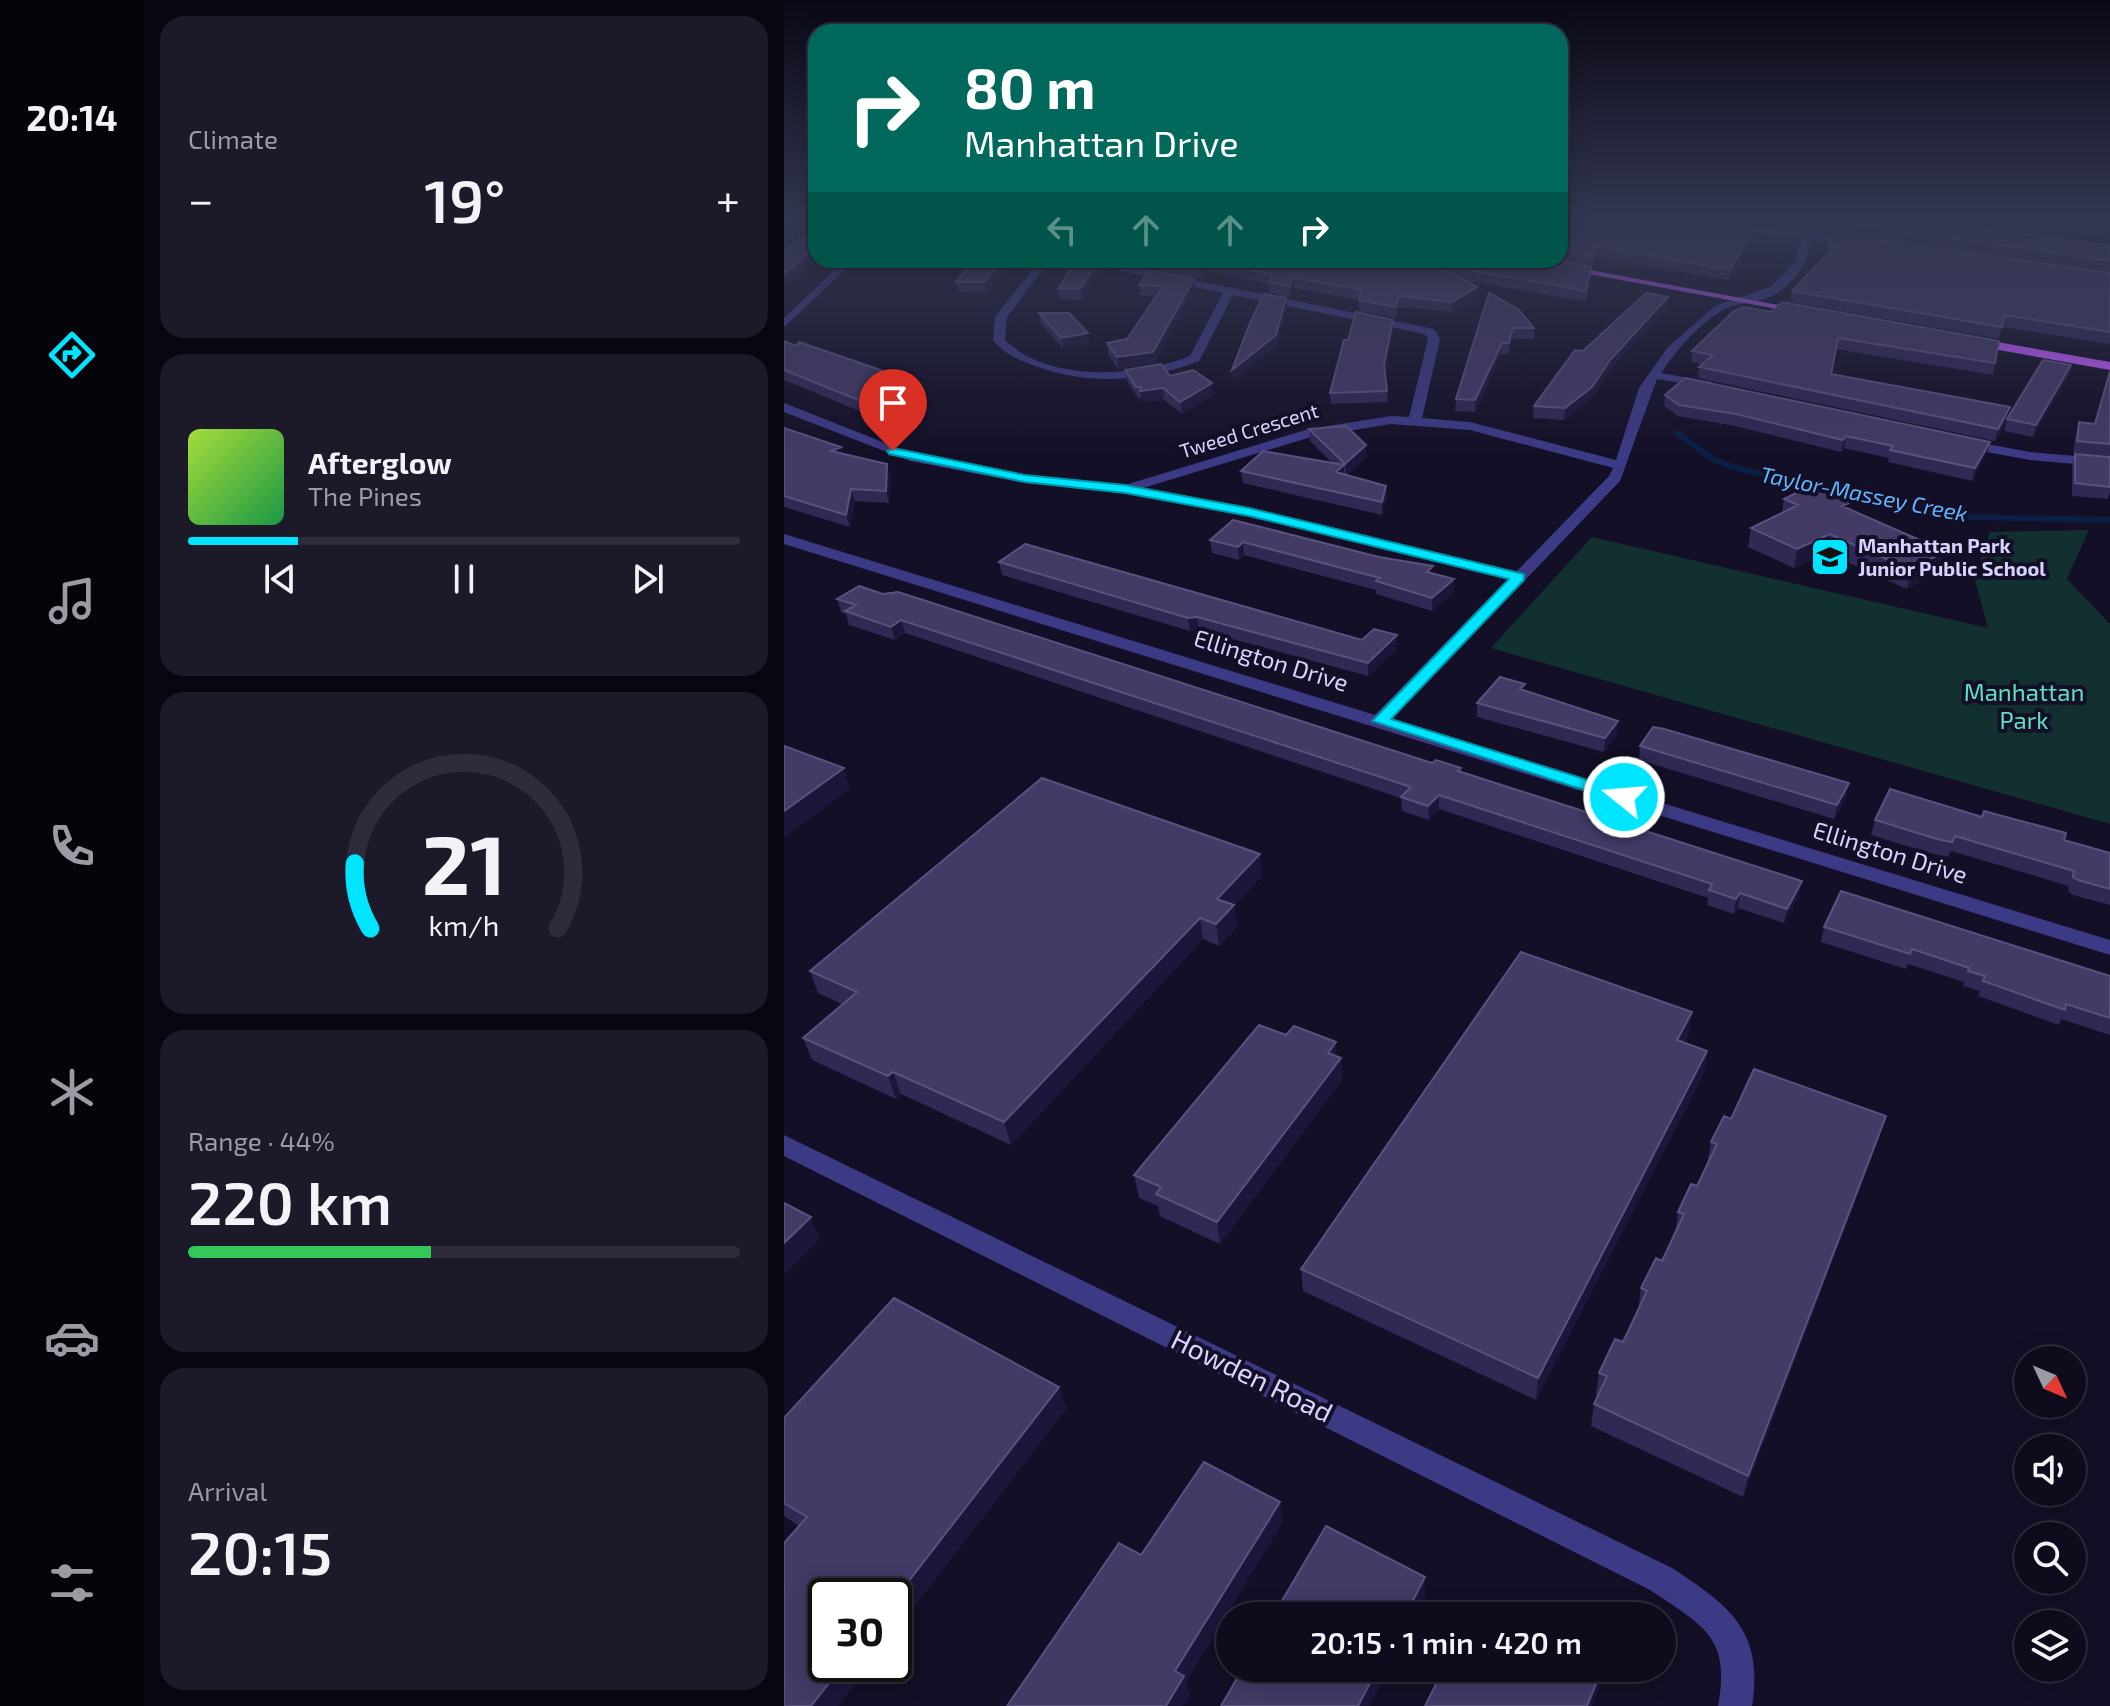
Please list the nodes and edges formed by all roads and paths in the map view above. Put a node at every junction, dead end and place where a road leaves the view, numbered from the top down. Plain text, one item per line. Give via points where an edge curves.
1 (812, 298) edge
2 (1015, 298) edge
3 (1226, 298) edge
4 (1267, 298) edge
5 (1731, 298) edge
6 (1753, 298) edge
7 (1744, 300) junction
8 (1821, 314) edge
9 (784, 324) edge
10 (1958, 339) edge
11 (2110, 366) edge
12 (1653, 375) junction
13 (1720, 387) edge
14 (784, 407) edge
15 (1415, 419) junction
16 (1952, 441) edge
17 (2110, 463) edge
18 (1621, 466) junction
19 (1125, 489) junction
20 (784, 539) edge
21 (1519, 577) junction
22 (1380, 721) junction
23 (2110, 948) edge
24 (784, 1145) edge
25 (1735, 1706) edge

1 - 9 street
2 - 3 street via 998,326 999,340 1020,356 1069,373 1134,375 1195,358
4 - 15 street via 1430,331 1434,339
5 - 7 main road
6 - 7 street
7 - 8 main road
7 - 12 street via 1721,306
10 - 11 main road
12 - 13 street
12 - 18 street
14 - 19 street via 910,457 1025,479
15 - 18 street, Tweed Crescent via 1481,429
15 - 19 street, Tweed Crescent via 1319,430
16 - 17 street via 2030,456
18 - 21 street
19 - 21 street via 1303,524
20 - 22 street, Ellington Drive
21 - 22 street
22 - 23 street, Ellington Drive
24 - 25 street, Howden Road via 1661,1579 1733,1637 1741,1661

